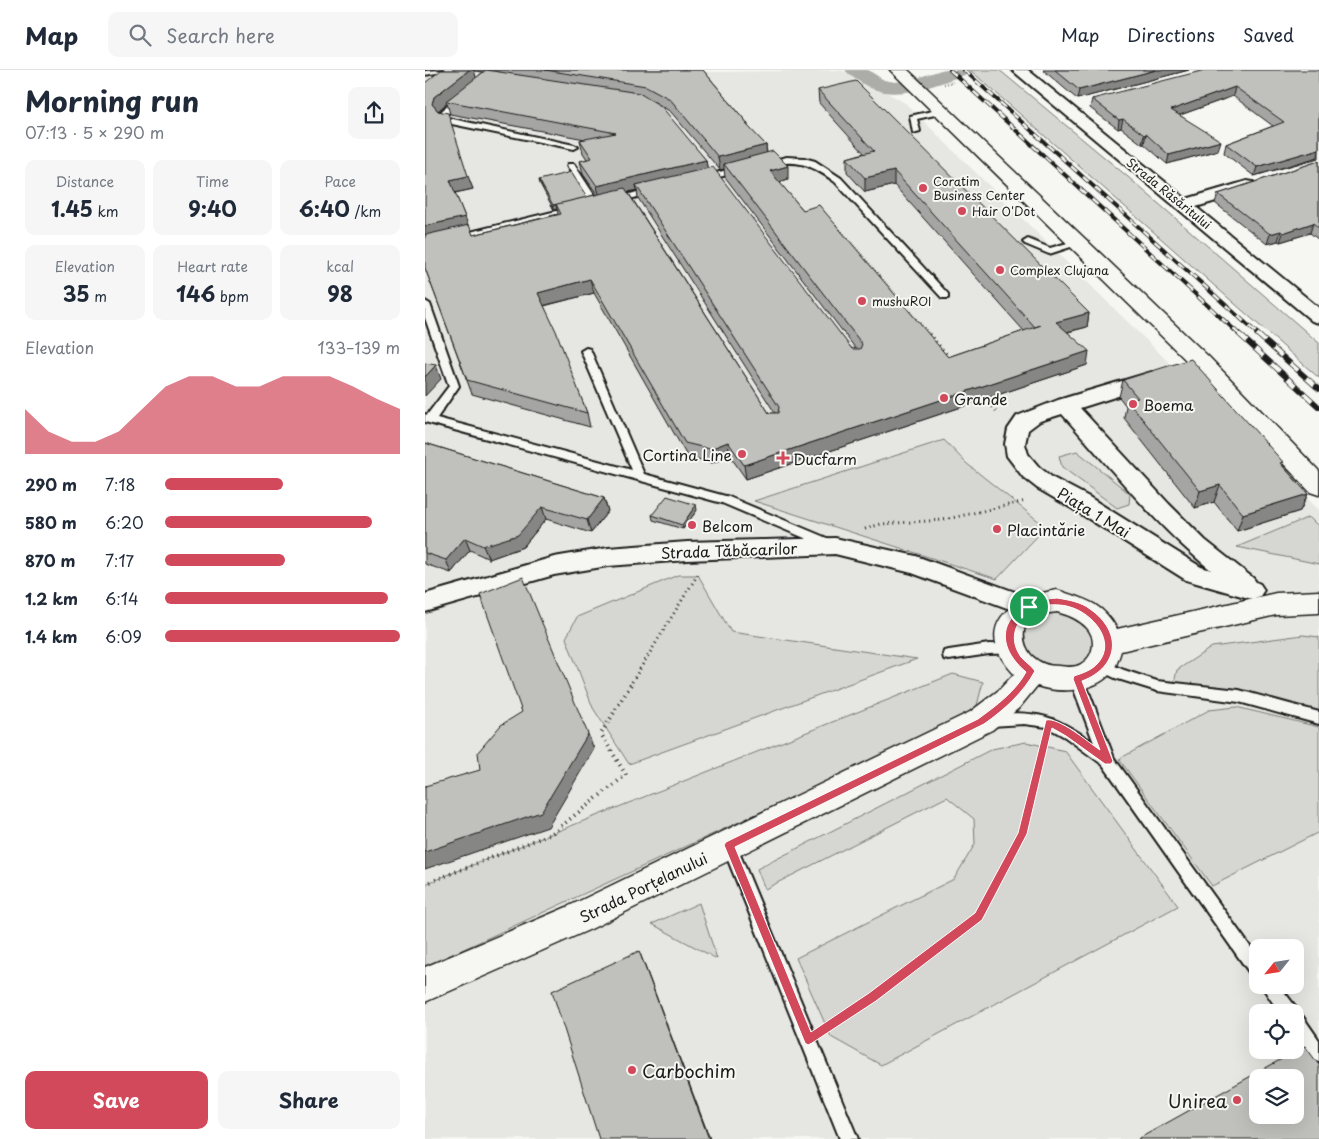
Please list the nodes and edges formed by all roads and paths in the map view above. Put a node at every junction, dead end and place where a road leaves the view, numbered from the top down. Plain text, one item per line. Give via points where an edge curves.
1 (1019, 70) edge
2 (443, 71) edge
3 (425, 73) edge
4 (907, 79) edge
5 (464, 96) edge
6 (1085, 104) edge
7 (1066, 108) junction
8 (941, 111) junction
9 (916, 131) dead end
10 (574, 147) dead end
11 (571, 166) dead end
12 (697, 180) edge
13 (1265, 180) edge
14 (659, 189) edge
15 (596, 204) junction
16 (1184, 205) junction
17 (835, 224) edge
18 (1028, 242) dead end
19 (1077, 242) junction
20 (425, 246) edge
21 (945, 296) dead end
22 (425, 304) edge
23 (1319, 317) edge
24 (586, 350) dead end
25 (951, 359) edge
26 (1186, 367) junction
27 (986, 399) edge
28 (1065, 405) junction
29 (996, 411) dead end
30 (428, 418) edge
31 (640, 477) junction
32 (1319, 486) edge
33 (1026, 501) dead end
34 (829, 544) junction
35 (702, 550) junction
36 (1252, 590) junction
37 (1319, 602) edge
38 (425, 603) edge
39 (1277, 604) junction
40 (1029, 607) junction
41 (1105, 654) junction
42 (949, 655) dead end
43 (1021, 660) junction
44 (1077, 679) junction
45 (1319, 718) edge
46 (981, 721) junction
47 (1049, 722) junction
48 (1108, 761) junction
49 (729, 845) junction
50 (425, 884) edge
51 (1249, 958) edge
52 (425, 985) edge
53 (1304, 1033) edge
54 (808, 1039) junction
55 (1319, 1054) edge
56 (849, 1139) edge

1 - 7 street, Strada Răsăritului
2 - 3 lane
4 - 8 street
5 - 10 lane via 442,114 442,118
6 - 7 street
7 - 16 street, Strada Răsăritului
8 - 9 lane via 913,118
8 - 19 street
11 - 15 lane
12 - 21 lane via 787,158 823,168 838,180
13 - 16 street
14 - 15 lane via 632,200
15 - 20 lane
16 - 23 street, Strada Răsăritului
17 - 25 path
18 - 19 lane via 1049,251
19 - 26 street
22 - 30 lane via 454,386
24 - 31 lane
26 - 28 street, Piața 1 Mai
26 - 32 street
27 - 29 path
28 - 36 street, Piața 1 Mai via 1161,510
28 - 36 street, Piața 1 Mai via 1033,416 1018,429 1015,444 1018,456 1031,472 1194,574
30 - 31 lane
31 - 34 lane via 725,500
33 - 34 path via 943,520 881,524
34 - 35 street, Strada Tăbăcarilor
34 - 40 street, Strada Tăbăcarilor via 916,565
35 - 38 street, Strada Tăbăcarilor via 608,557 554,566
35 - 50 path via 698,575 601,734 626,775 551,834
36 - 39 street, Piața 1 Mai
37 - 39 street
39 - 41 street via 1169,630
40 - 41 street via 1057,601 1079,607 1097,619 1105,630
40 - 43 street via 1018,615 1009,637
41 - 44 street via 1091,674
41 - 45 lane via 1120,674 1157,686 1239,696
42 - 43 lane via 989,649
43 - 44 street via 1045,678
43 - 46 street, Strada Porțelanului via 1023,685
44 - 48 lane
46 - 47 lane via 1024,718
46 - 49 street, Strada Porțelanului
47 - 48 lane
47 - 54 path via 1022,834 978,917 872,997
48 - 51 lane
49 - 52 street, Strada Porțelanului via 579,918
49 - 54 lane
53 - 55 lane
54 - 56 lane

